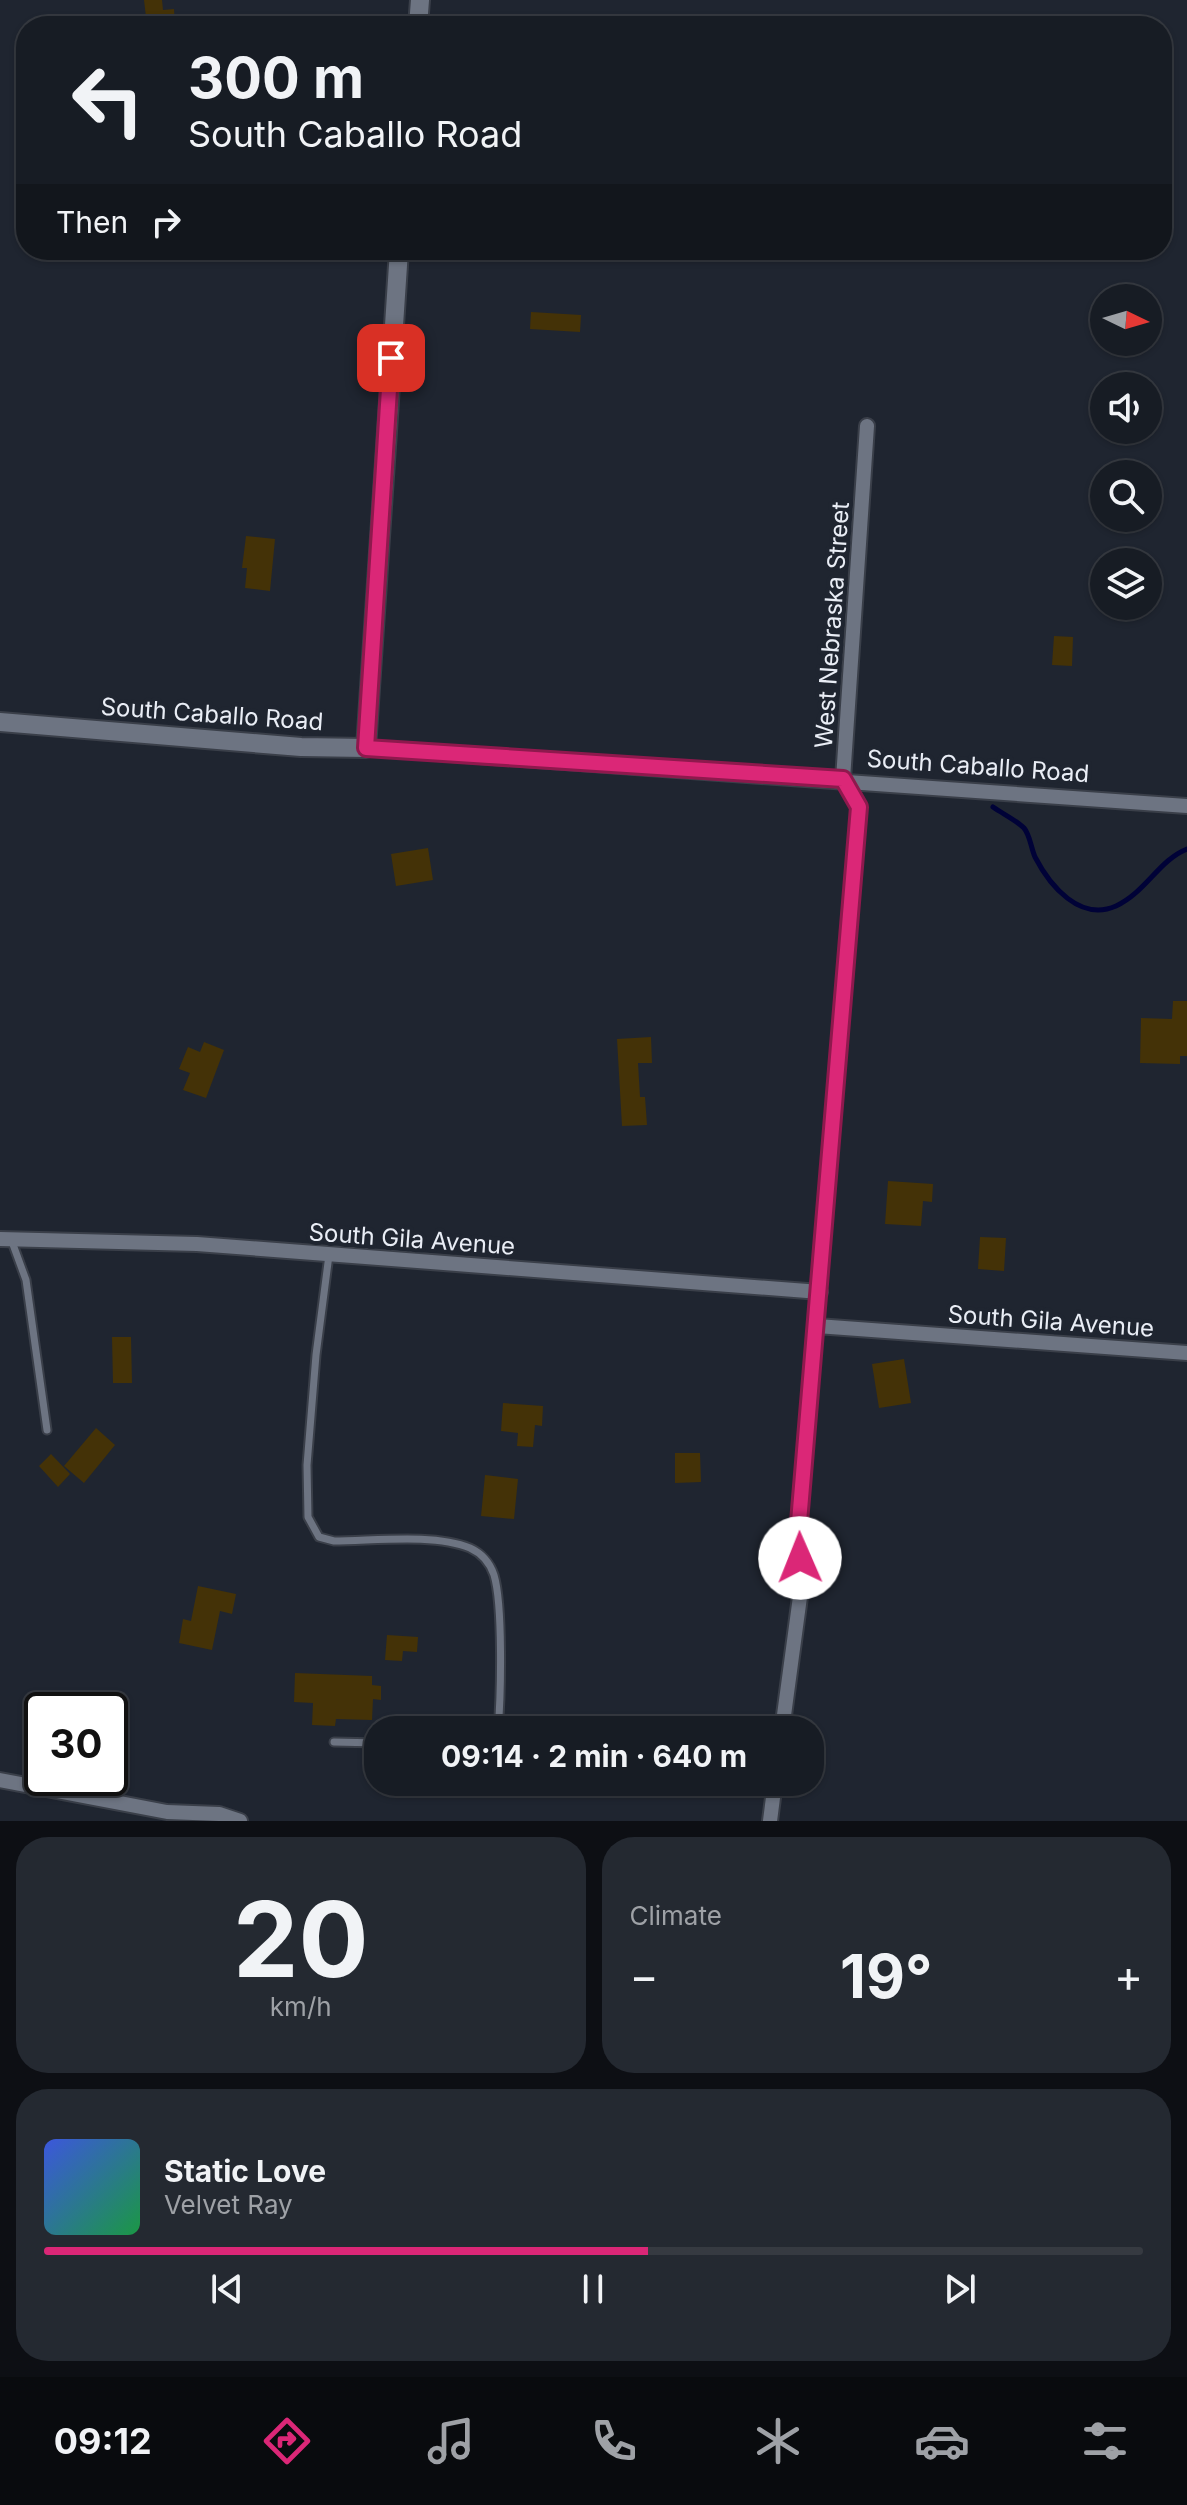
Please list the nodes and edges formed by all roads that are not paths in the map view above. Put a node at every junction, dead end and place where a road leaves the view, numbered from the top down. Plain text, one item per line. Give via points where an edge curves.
1 (398, 260) edge
2 (867, 426) dead end
3 (0, 722) edge
4 (366, 748) junction
5 (843, 779) junction
6 (1187, 806) edge
7 (6, 1239) edge
8 (329, 1255) junction
9 (820, 1292) junction
10 (817, 1326) junction
11 (1187, 1353) edge
12 (47, 1430) dead end
13 (498, 1716) edge
14 (784, 1716) edge
15 (334, 1742) dead end
16 (364, 1743) edge
17 (0, 1780) edge
18 (773, 1796) edge
19 (240, 1821) edge
20 (770, 1821) edge

1 - 4 street
2 - 5 street, West Nebraska Street
3 - 4 street, South Caballo Road
4 - 5 street, South Caballo Road
5 - 6 street, South Caballo Road
5 - 9 street, West Nebraska Street via 859,807
7 - 8 street, South Gila Avenue via 197,1244
7 - 12 lane via 26,1280
8 - 9 street, South Gila Avenue
8 - 13 lane via 309,1433 308,1517 319,1537 334,1541 445,1541 485,1558 497,1595
9 - 10 street, West Nebraska Street
10 - 11 street, South Gila Avenue
10 - 14 street, West Nebraska Street via 798,1534 802,1582
15 - 16 lane
17 - 19 street
18 - 20 street

